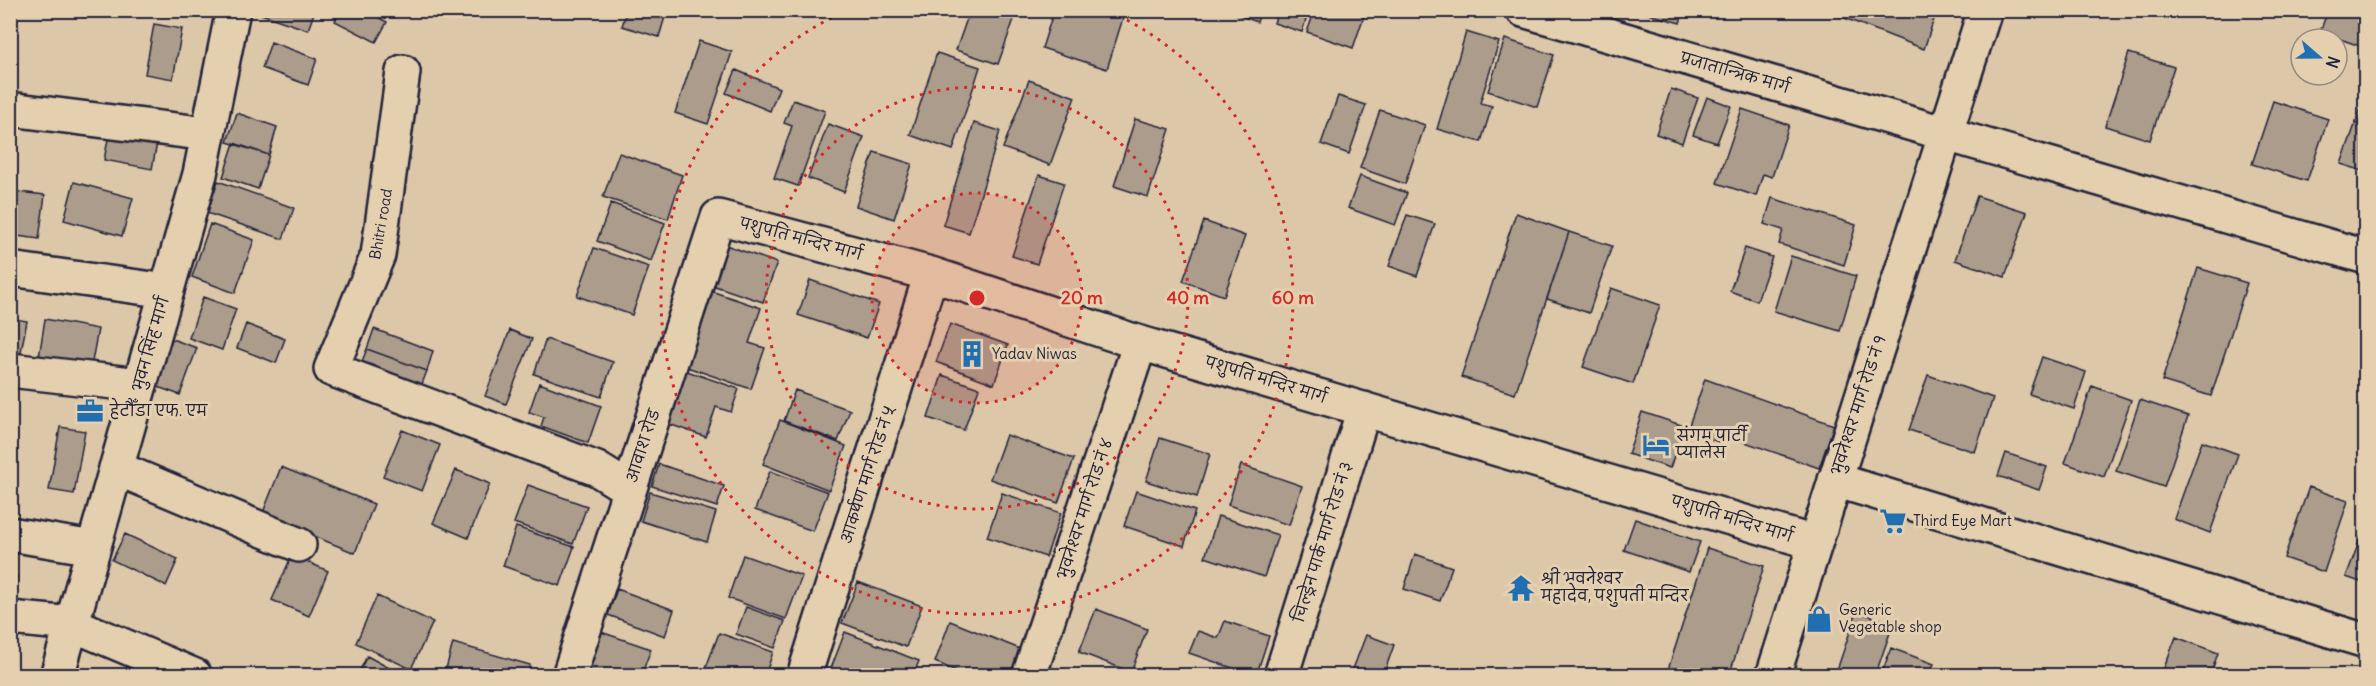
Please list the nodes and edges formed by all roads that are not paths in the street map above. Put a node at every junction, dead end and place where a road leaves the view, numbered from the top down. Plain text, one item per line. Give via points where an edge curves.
1 (233, 10) edge
2 (1523, 10) edge
3 (1985, 10) edge
4 (403, 72) dead end
5 (10, 109) edge
6 (208, 134) junction
7 (1946, 135) junction
8 (718, 217) joint
9 (2366, 257) edge
10 (10, 269) edge
11 (931, 274) junction
12 (167, 291) junction
13 (1140, 343) junction
14 (10, 370) edge
15 (140, 385) junction
16 (1364, 409) junction
17 (116, 468) junction
18 (1835, 480) junction
19 (629, 489) junction
20 (10, 534) edge
21 (1815, 543) junction
22 (299, 545) dead end
23 (93, 548) junction
24 (10, 618) edge
25 (72, 624) junction
26 (2366, 641) edge
27 (57, 675) edge
28 (195, 675) edge
29 (569, 675) edge
30 (804, 675) edge
31 (1029, 675) edge
32 (1281, 675) edge
33 (1773, 675) edge

1 - 6 street, भुवन सिंह मार्ग
2 - 7 street, प्रजातान्त्रिक मार्ग
3 - 7 street, भुवनेश्वर मार्ग रोड नं १
4 - 19 street, Bhitri road via 378,255 331,369 597,469
5 - 6 street
6 - 12 street, भुवन सिंह मार्ग
7 - 9 street, प्रजातान्त्रिक मार्ग
7 - 18 street, भुवनेश्वर मार्ग रोड नं १
8 - 11 street, पशुपति मन्दिर मार्ग
8 - 19 street, आवाश रोड
10 - 12 street
11 - 13 street, पशुपति मन्दिर मार्ग
11 - 30 street, आकर्षण मार्ग रोड नं ५
12 - 15 street, भुवन सिंह मार्ग
13 - 16 street, पशुपति मन्दिर मार्ग
13 - 31 street, भुवनेश्वर मार्ग रोड नं ४
14 - 15 street
15 - 17 street, भुवन सिंह मार्ग
16 - 21 street, पशुपति मन्दिर मार्ग
16 - 32 street, चिल्ड्रेन पार्क मार्ग रोड नं ३
17 - 22 street
17 - 23 street, भुवन सिंह मार्ग
18 - 21 street, भुवनेश्वर मार्ग रोड नं १
18 - 26 street
19 - 29 street, आवाश रोड
20 - 23 street
21 - 33 street, भुवनेश्वर मार्ग रोड नं १
23 - 25 street, भुवन सिंह मार्ग
24 - 25 street
25 - 27 street, भुवन सिंह मार्ग
25 - 28 street

